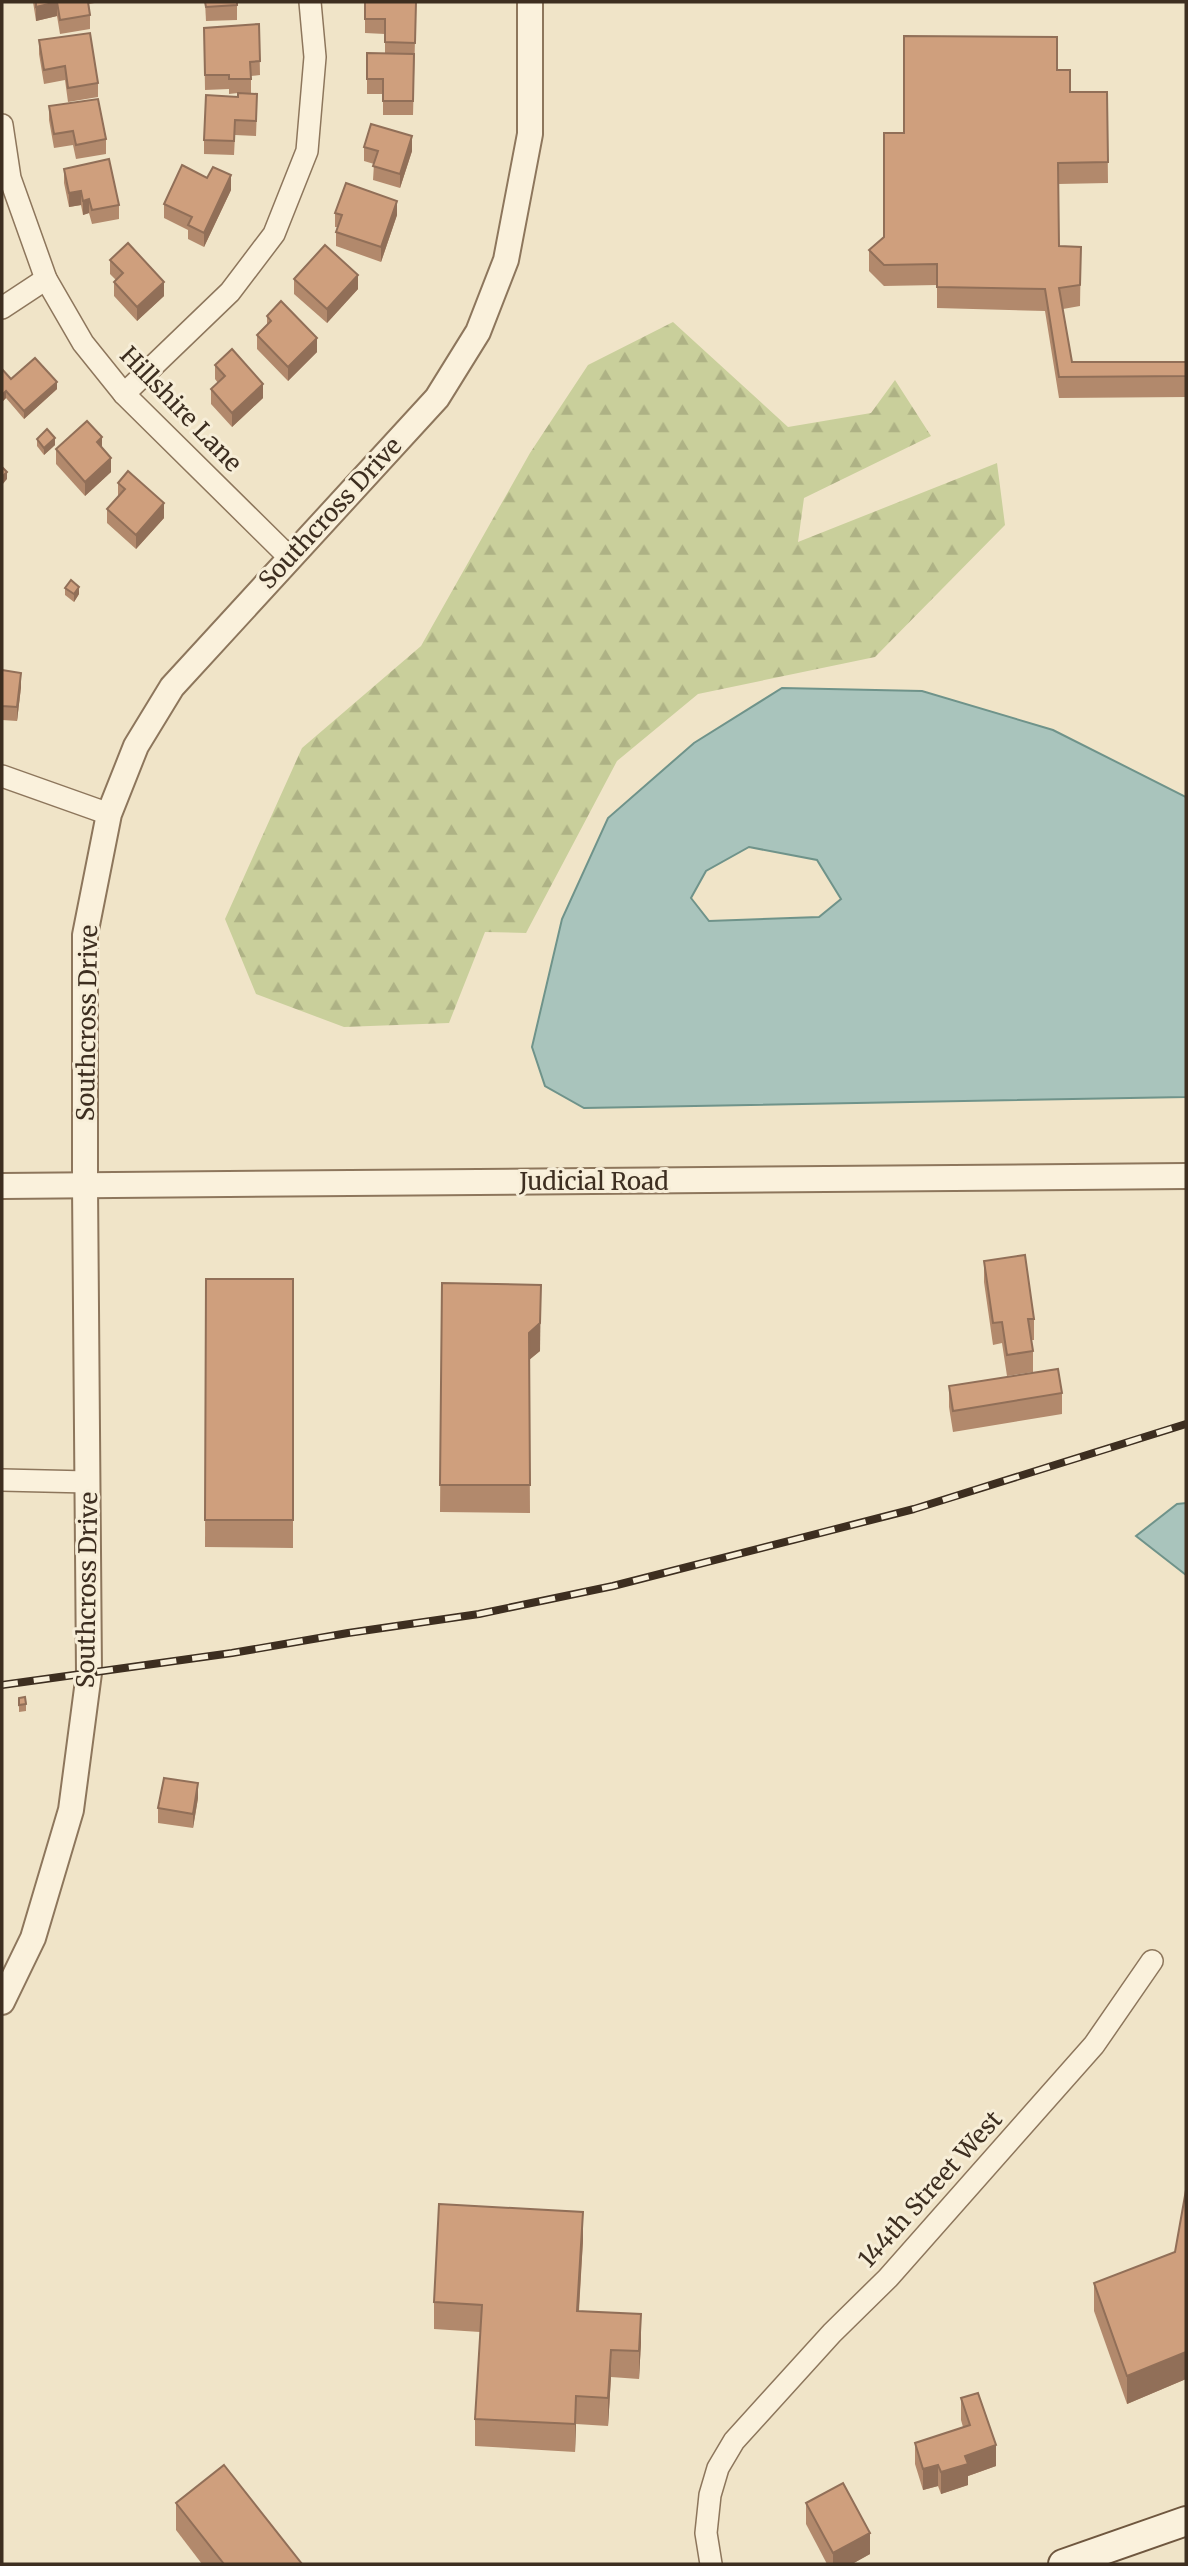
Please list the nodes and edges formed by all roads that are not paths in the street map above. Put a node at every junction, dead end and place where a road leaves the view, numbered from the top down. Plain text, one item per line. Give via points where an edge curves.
1 (310, 2) edge
2 (530, 2) edge
3 (2, 125) edge
4 (46, 279) junction
5 (2, 308) edge
6 (124, 394) junction
7 (289, 556) junction
8 (2, 776) edge
9 (109, 814) junction
10 (1186, 1176) edge
11 (2, 1186) edge
12 (85, 1186) junction
13 (2, 1480) edge
14 (88, 1482) junction
15 (1152, 1961) dead end
16 (2, 2002) edge
17 (1186, 2521) edge
18 (712, 2564) edge
19 (1063, 2564) edge

1 - 6 street via 315,57 307,151 274,234 230,292
2 - 7 street, Southcross Drive via 530,134 506,260 478,332 437,398
3 - 4 street, Hillshire Lane via 10,178
4 - 5 street
4 - 6 street, Hillshire Lane via 83,342
6 - 7 street, Hillshire Lane
7 - 9 street, Southcross Drive via 172,687 136,746
8 - 9 street
9 - 12 street, Southcross Drive via 85,935
10 - 12 street, Judicial Road
11 - 12 street, Judicial Road
12 - 14 street, Southcross Drive
13 - 14 street
14 - 16 street, Southcross Drive via 89,1673 71,1811 33,1938
15 - 18 street, 144th Street West via 1094,2045 888,2278 734,2441 710,2494 706,2533
17 - 19 main road

